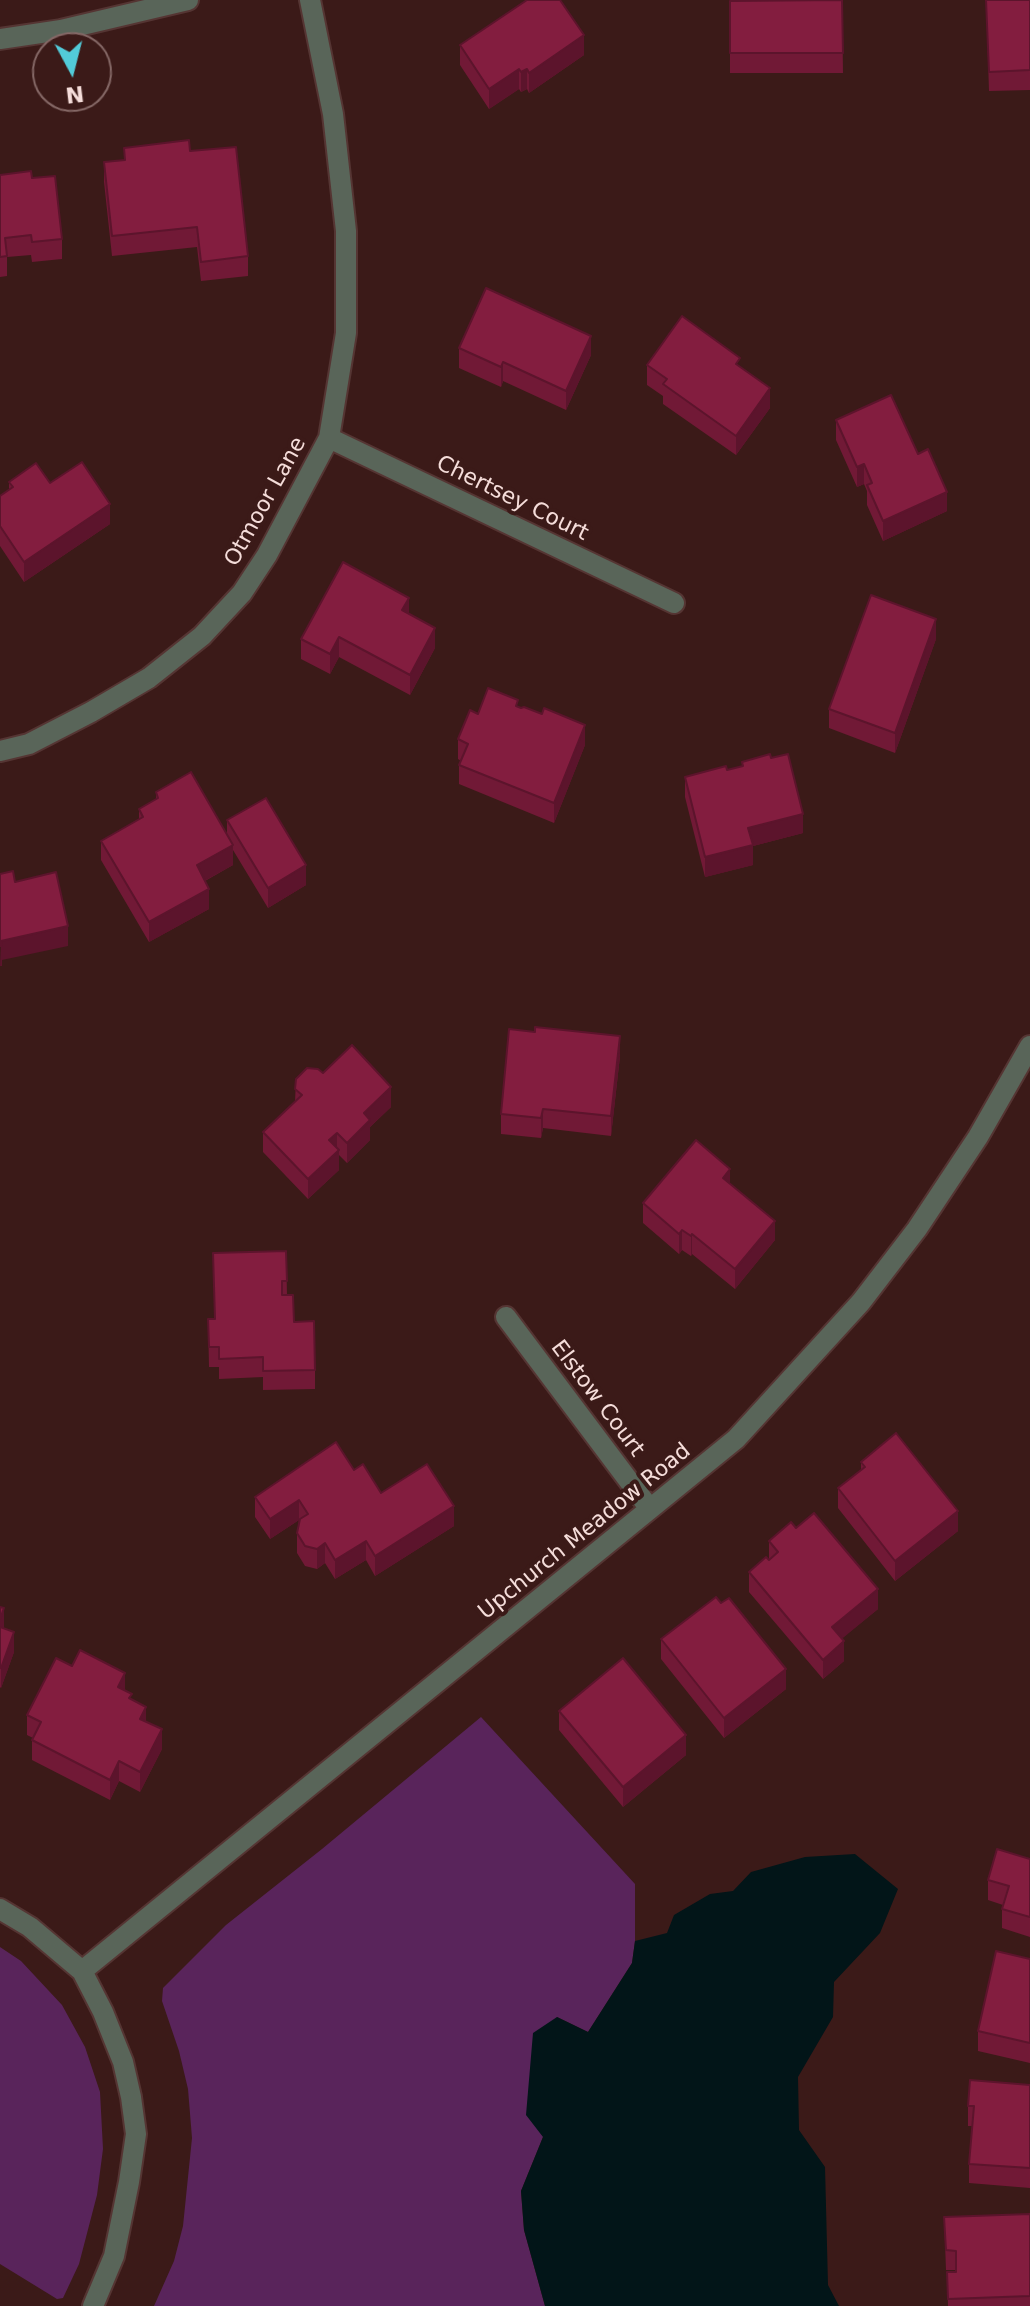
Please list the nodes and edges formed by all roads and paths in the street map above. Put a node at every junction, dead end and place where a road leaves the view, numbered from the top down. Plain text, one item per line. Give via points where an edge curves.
1 (188, 0) edge
2 (310, 0) edge
3 (0, 39) edge
4 (329, 438) junction
5 (674, 603) dead end
6 (0, 751) edge
7 (1030, 1046) edge
8 (506, 1317) dead end
9 (650, 1509) junction
10 (0, 1909) edge
11 (82, 1971) junction
12 (93, 2306) edge

1 - 3 street
2 - 4 street, Otmoor Lane via 333,114 346,231 346,333
4 - 5 street, Chertsey Court
4 - 6 street, Otmoor Lane via 267,555 242,593 202,636 149,678 91,712 29,744
7 - 9 street, Upchurch Meadow Road via 978,1137 861,1302 736,1439
8 - 9 street, Elstow Court
9 - 11 street, Upchurch Meadow Road
10 - 11 street
11 - 12 street via 123,2062 136,2134 114,2256

